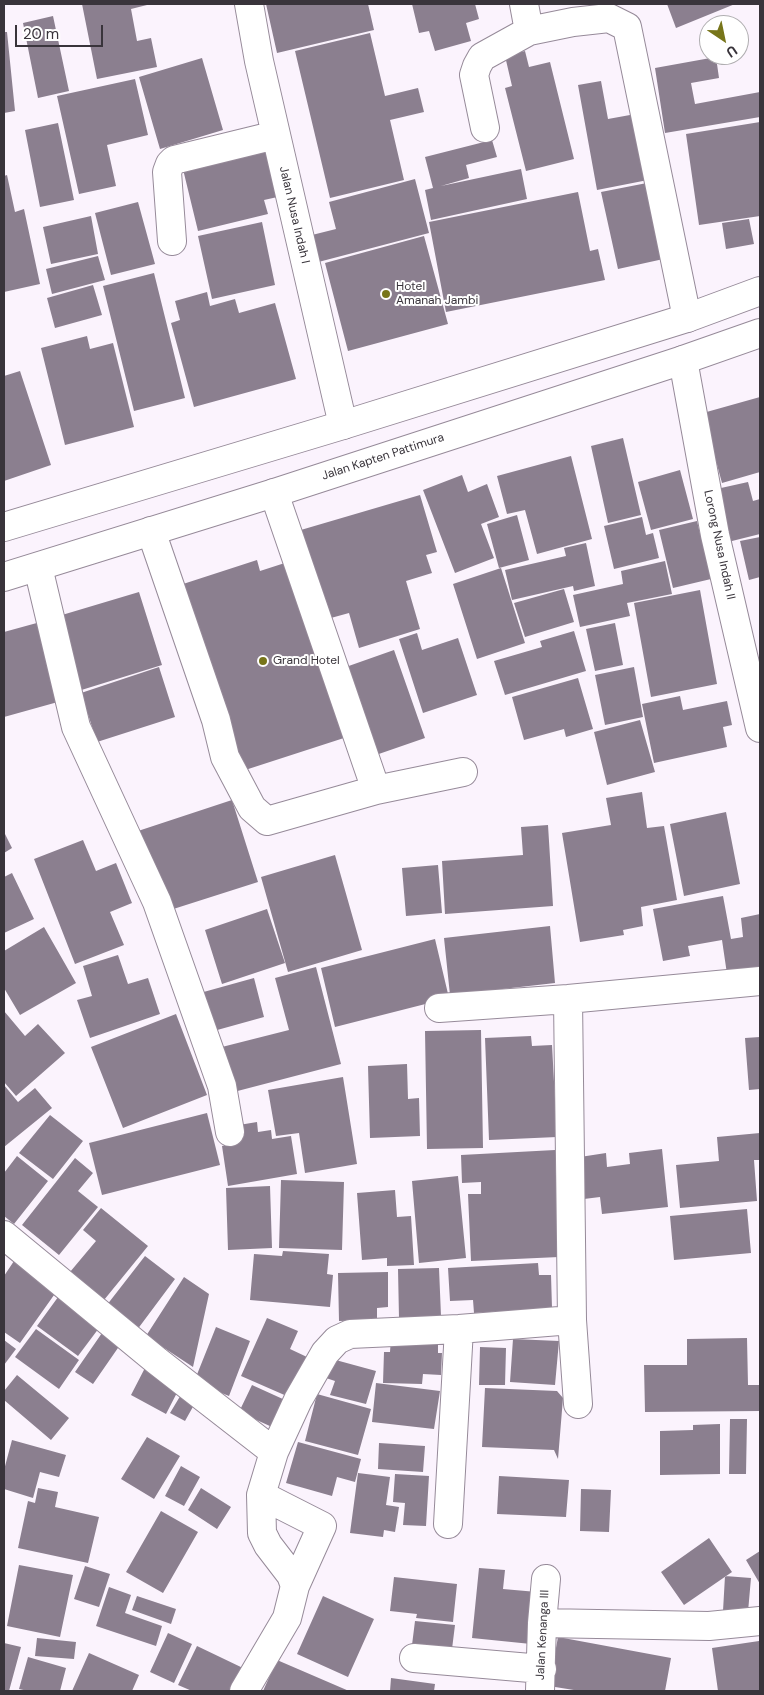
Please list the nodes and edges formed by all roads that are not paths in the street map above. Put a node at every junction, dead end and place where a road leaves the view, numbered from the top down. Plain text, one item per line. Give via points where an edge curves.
1 (249, 4) edge
2 (524, 4) edge
3 (529, 31) junction
4 (485, 128) dead end
5 (276, 135) junction
6 (172, 241) dead end
7 (760, 290) edge
8 (688, 318) junction
9 (760, 333) edge
10 (683, 360) junction
11 (343, 425) junction
12 (274, 492) junction
13 (4, 527) edge
14 (151, 532) junction
15 (38, 567) junction
16 (4, 577) edge
17 (760, 728) edge
18 (463, 772) dead end
19 (376, 790) junction
20 (760, 980) edge
21 (568, 999) junction
22 (439, 1008) dead end
23 (230, 1132) dead end
24 (4, 1235) edge
25 (572, 1320) junction
26 (459, 1329) junction
27 (578, 1404) dead end
28 (274, 1452) junction
29 (261, 1495) junction
30 (448, 1524) dead end
31 (546, 1579) dead end
32 (295, 1586) junction
33 (760, 1621) edge
34 (542, 1623) junction
35 (414, 1658) dead end
36 (541, 1680) edge
37 (244, 1691) edge

1 - 5 street, Jalan Nusa Indah I
2 - 3 street
3 - 4 street via 482,57 477,66 474,75
3 - 8 street via 610,18 627,27
5 - 6 street via 174,160 170,164 167,172
5 - 11 street, Jalan Nusa Indah I
7 - 8 street
8 - 11 street
9 - 10 street, Jalan Kapten Pattimura
10 - 12 street, Jalan Kapten Pattimura
10 - 17 street, Lorong Nusa Indah II via 715,535
11 - 13 street
12 - 14 street, Jalan Kapten Pattimura
12 - 19 street
14 - 15 street, Jalan Kapten Pattimura
14 - 19 street via 216,720 225,757 252,808 267,821
15 - 16 street, Jalan Kapten Pattimura
15 - 23 street via 76,727 157,902 220,1079
18 - 19 street
20 - 21 street
21 - 22 street
21 - 25 street
24 - 28 street via 156,1361
25 - 26 street
25 - 27 street
26 - 28 street via 350,1334 337,1340 325,1353 298,1400
26 - 30 street
28 - 29 street
29 - 32 street via 262,1533
29 - 32 street via 322,1526
31 - 34 street, Jalan Kenanga III
32 - 37 street via 286,1618
33 - 34 street via 710,1626
34 - 36 street, Jalan Kenanga III
35 - 36 street

